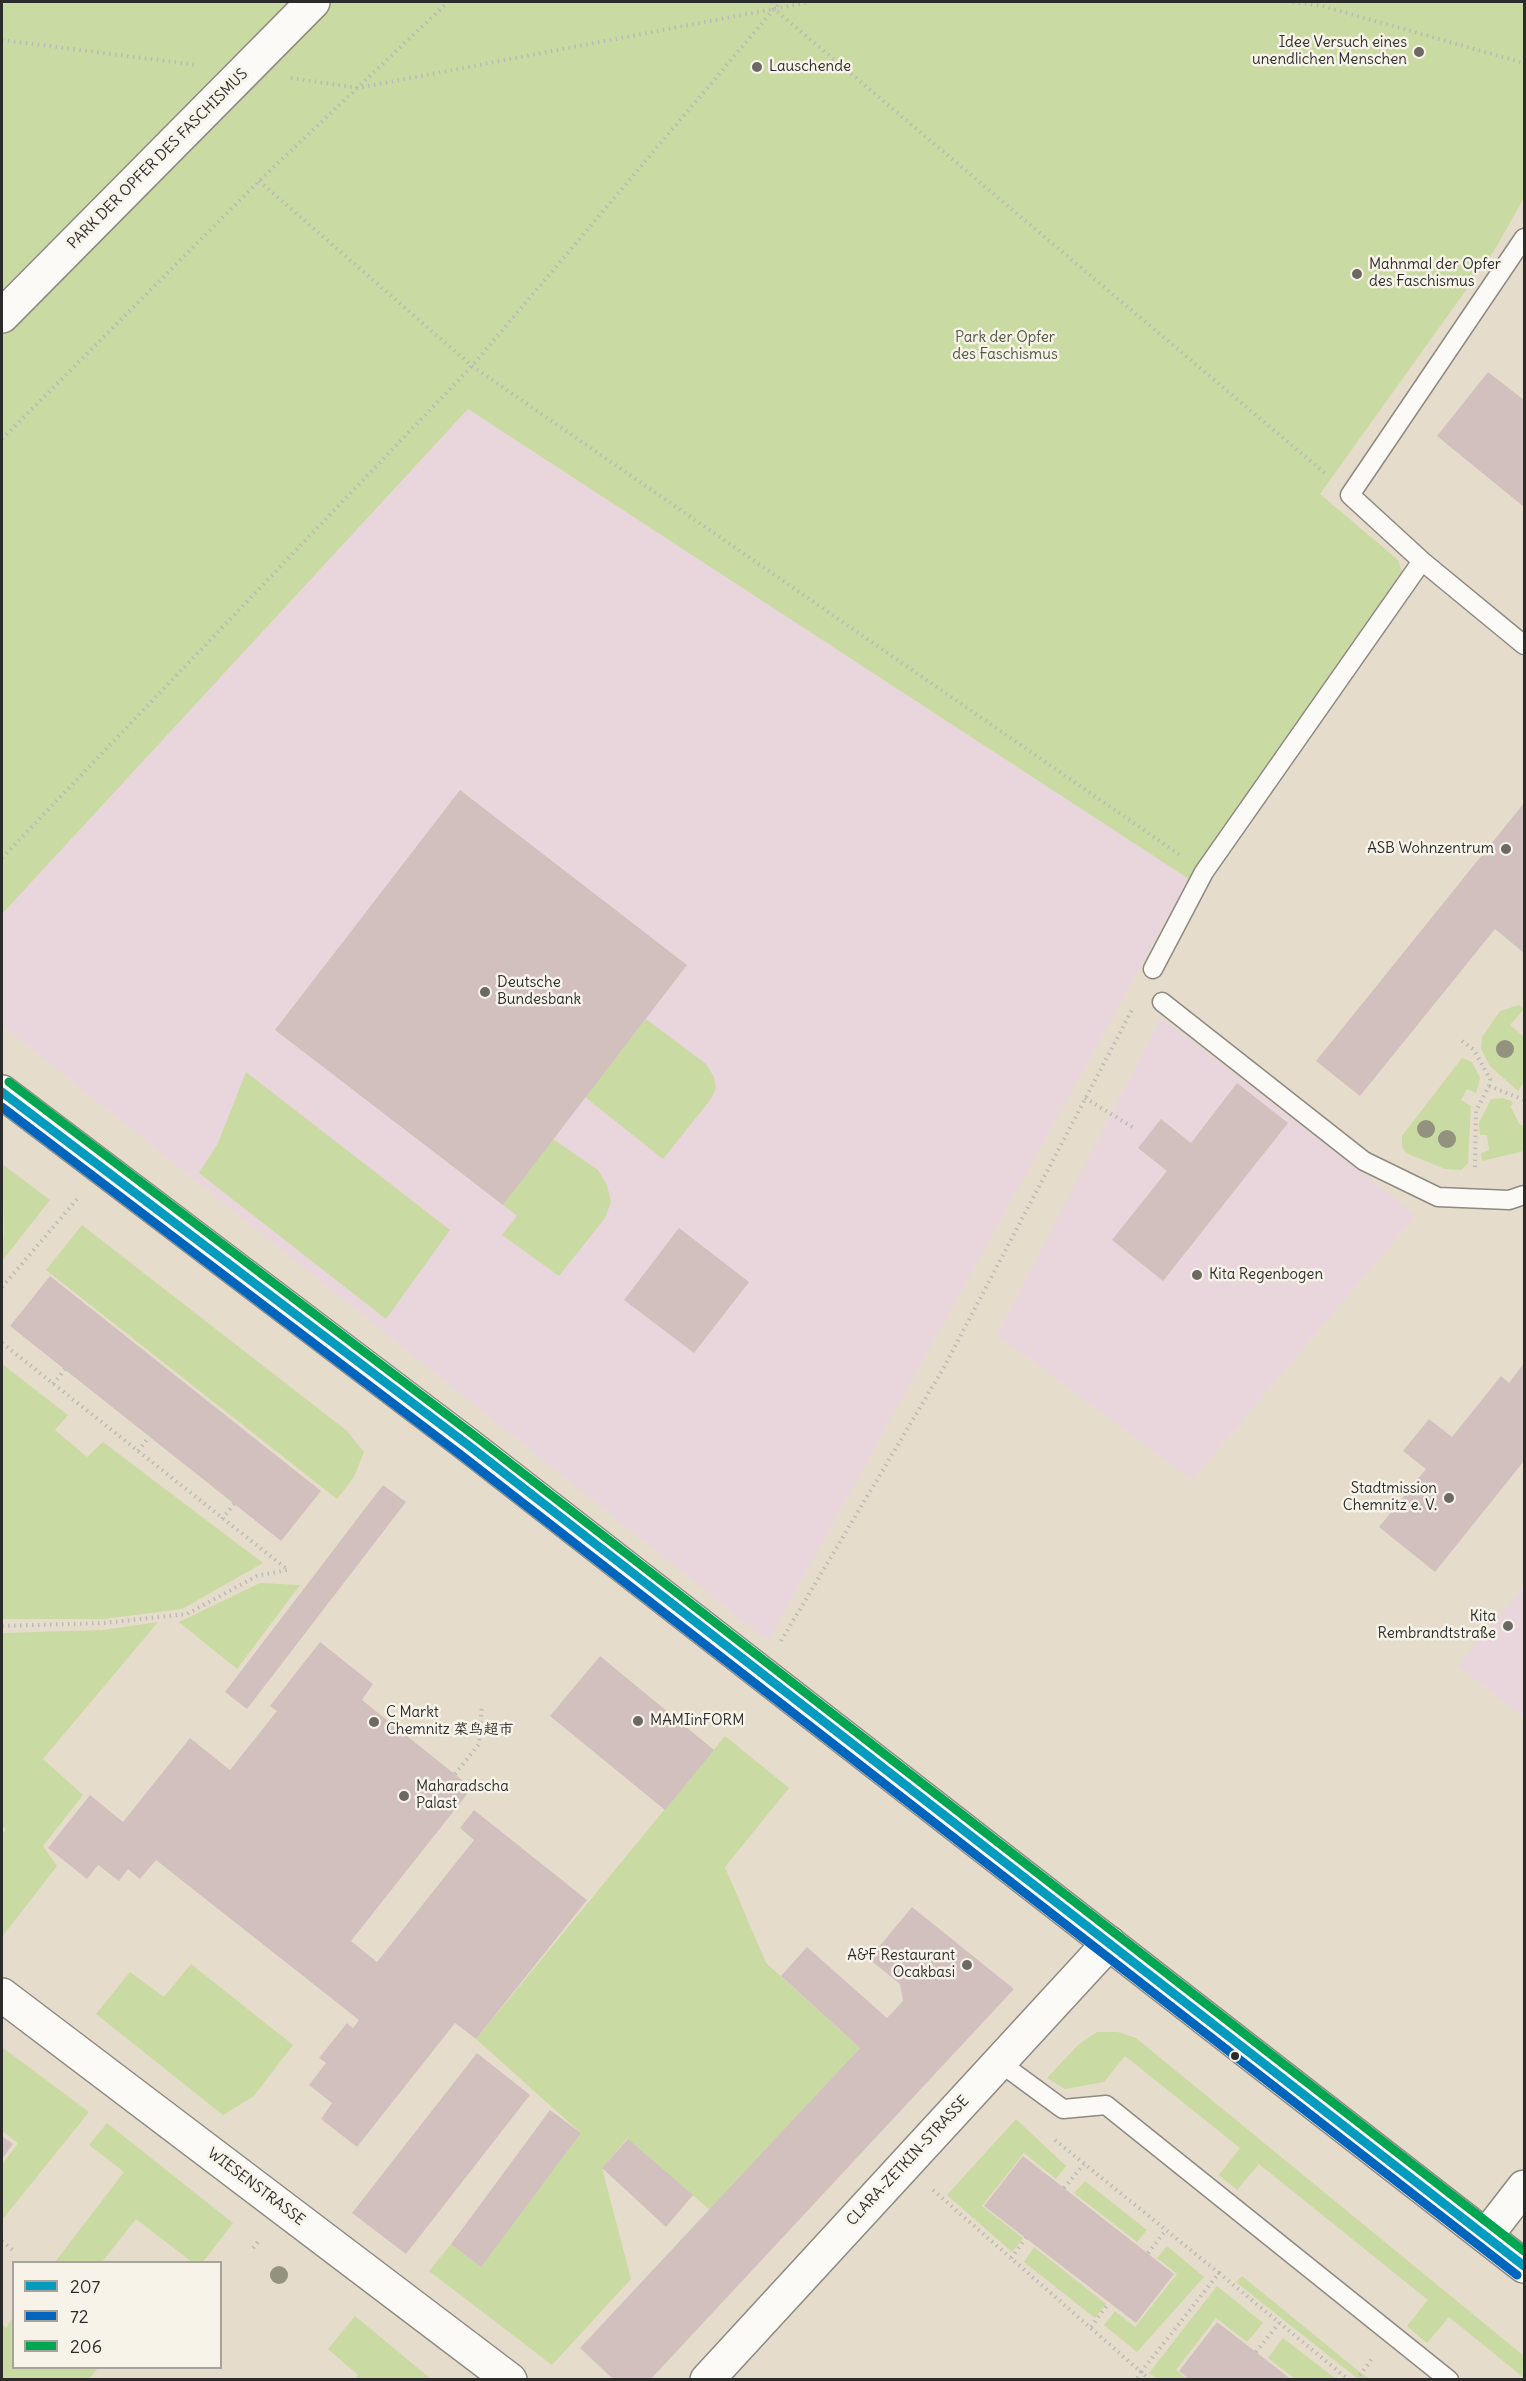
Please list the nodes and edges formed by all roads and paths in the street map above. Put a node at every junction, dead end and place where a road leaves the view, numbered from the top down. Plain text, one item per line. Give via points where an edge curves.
1 (313, 2) edge
2 (448, 2) edge
3 (772, 2) edge
4 (780, 2) edge
5 (810, 2) edge
6 (1293, 2) edge
7 (773, 9) junction
8 (2, 40) edge
9 (1524, 63) edge
10 (246, 71) junction
11 (358, 88) junction
12 (259, 181) junction
13 (1524, 238) edge
14 (2, 316) edge
15 (472, 366) junction
16 (2, 439) edge
17 (1350, 495) junction
18 (1422, 561) junction
19 (1524, 645) edge
20 (2, 858) edge
21 (1204, 872) junction
22 (1153, 969) joint
23 (1162, 1002) dead end
24 (1462, 1041) dead end
25 (1489, 1086) junction
26 (2, 1092) edge
27 (1085, 1098) junction
28 (1524, 1100) edge
29 (1134, 1128) dead end
30 (103, 1168) junction
31 (1524, 1195) edge
32 (1475, 1199) junction
33 (2, 1287) edge
34 (2, 1343) edge
35 (65, 1370) dead end
36 (53, 1384) junction
37 (150, 1437) dead end
38 (138, 1451) junction
39 (234, 1504) dead end
40 (222, 1519) junction
41 (2, 1626) edge
42 (779, 1644) dead end
43 (482, 1705) dead end
44 (455, 1774) dead end
45 (1108, 1943) junction
46 (2, 1995) edge
47 (999, 2062) junction
48 (1051, 2136) dead end
49 (1084, 2164) junction
50 (939, 2180) dead end
51 (1524, 2187) edge
52 (1064, 2188) dead end
53 (1166, 2230) junction
54 (1486, 2236) junction
55 (1026, 2238) dead end
56 (2, 2241) edge
57 (14, 2251) dead end
58 (1148, 2253) dead end
59 (1011, 2258) junction
60 (1524, 2266) edge
61 (1219, 2273) junction
62 (1109, 2302) dead end
63 (1279, 2323) junction
64 (1090, 2326) junction
65 (1256, 2352) dead end
66 (1141, 2372) junction
67 (510, 2379) edge
68 (707, 2379) edge
69 (1136, 2379) edge
70 (1150, 2379) edge
71 (1350, 2379) edge
72 (1449, 2379) edge

1 - 10 main road, PARK DER OPFER DES FASCHISMUS
2 - 11 path
3 - 7 path
4 - 7 path
5 - 7 path
6 - 9 path via 1322,6
7 - 11 path
7 - 15 path
7 - 17 path
8 - 10 path
10 - 11 path
10 - 14 main road, PARK DER OPFER DES FASCHISMUS
11 - 12 path
12 - 15 path
12 - 16 path
13 - 17 lane
15 - 20 path
15 - 21 path
17 - 18 lane
18 - 19 lane
18 - 21 lane
21 - 22 lane
22 - 27 path
23 - 32 lane via 1364,1161 1438,1197
24 - 25 path via 1474,1050 1490,1079
25 - 28 path
25 - 32 path via 1475,1121
26 - 30 main road
27 - 29 path
27 - 42 path via 943,1369
30 - 33 path
30 - 45 main road via 468,1445
31 - 32 lane via 1509,1200
34 - 36 path
35 - 36 path
36 - 38 path
37 - 38 path
38 - 40 path
39 - 40 path
40 - 41 path via 288,1570 257,1576 187,1614 104,1623
43 - 44 path via 479,1744
45 - 47 main road, CLARA-ZETKIN-STRASSE
45 - 54 main road
46 - 67 main road, WIESENSTRASSE
47 - 68 main road, CLARA-ZETKIN-STRASSE
47 - 72 lane via 1063,2109 1106,2105
48 - 49 path
49 - 52 path
49 - 53 path
50 - 59 path via 931,2188
51 - 54 main road
53 - 58 path
53 - 61 path
54 - 60 main road
55 - 59 path
56 - 57 path
59 - 64 path
61 - 63 path
61 - 66 path
62 - 64 path
63 - 65 path
63 - 71 path
64 - 66 path
66 - 69 path
66 - 70 path

